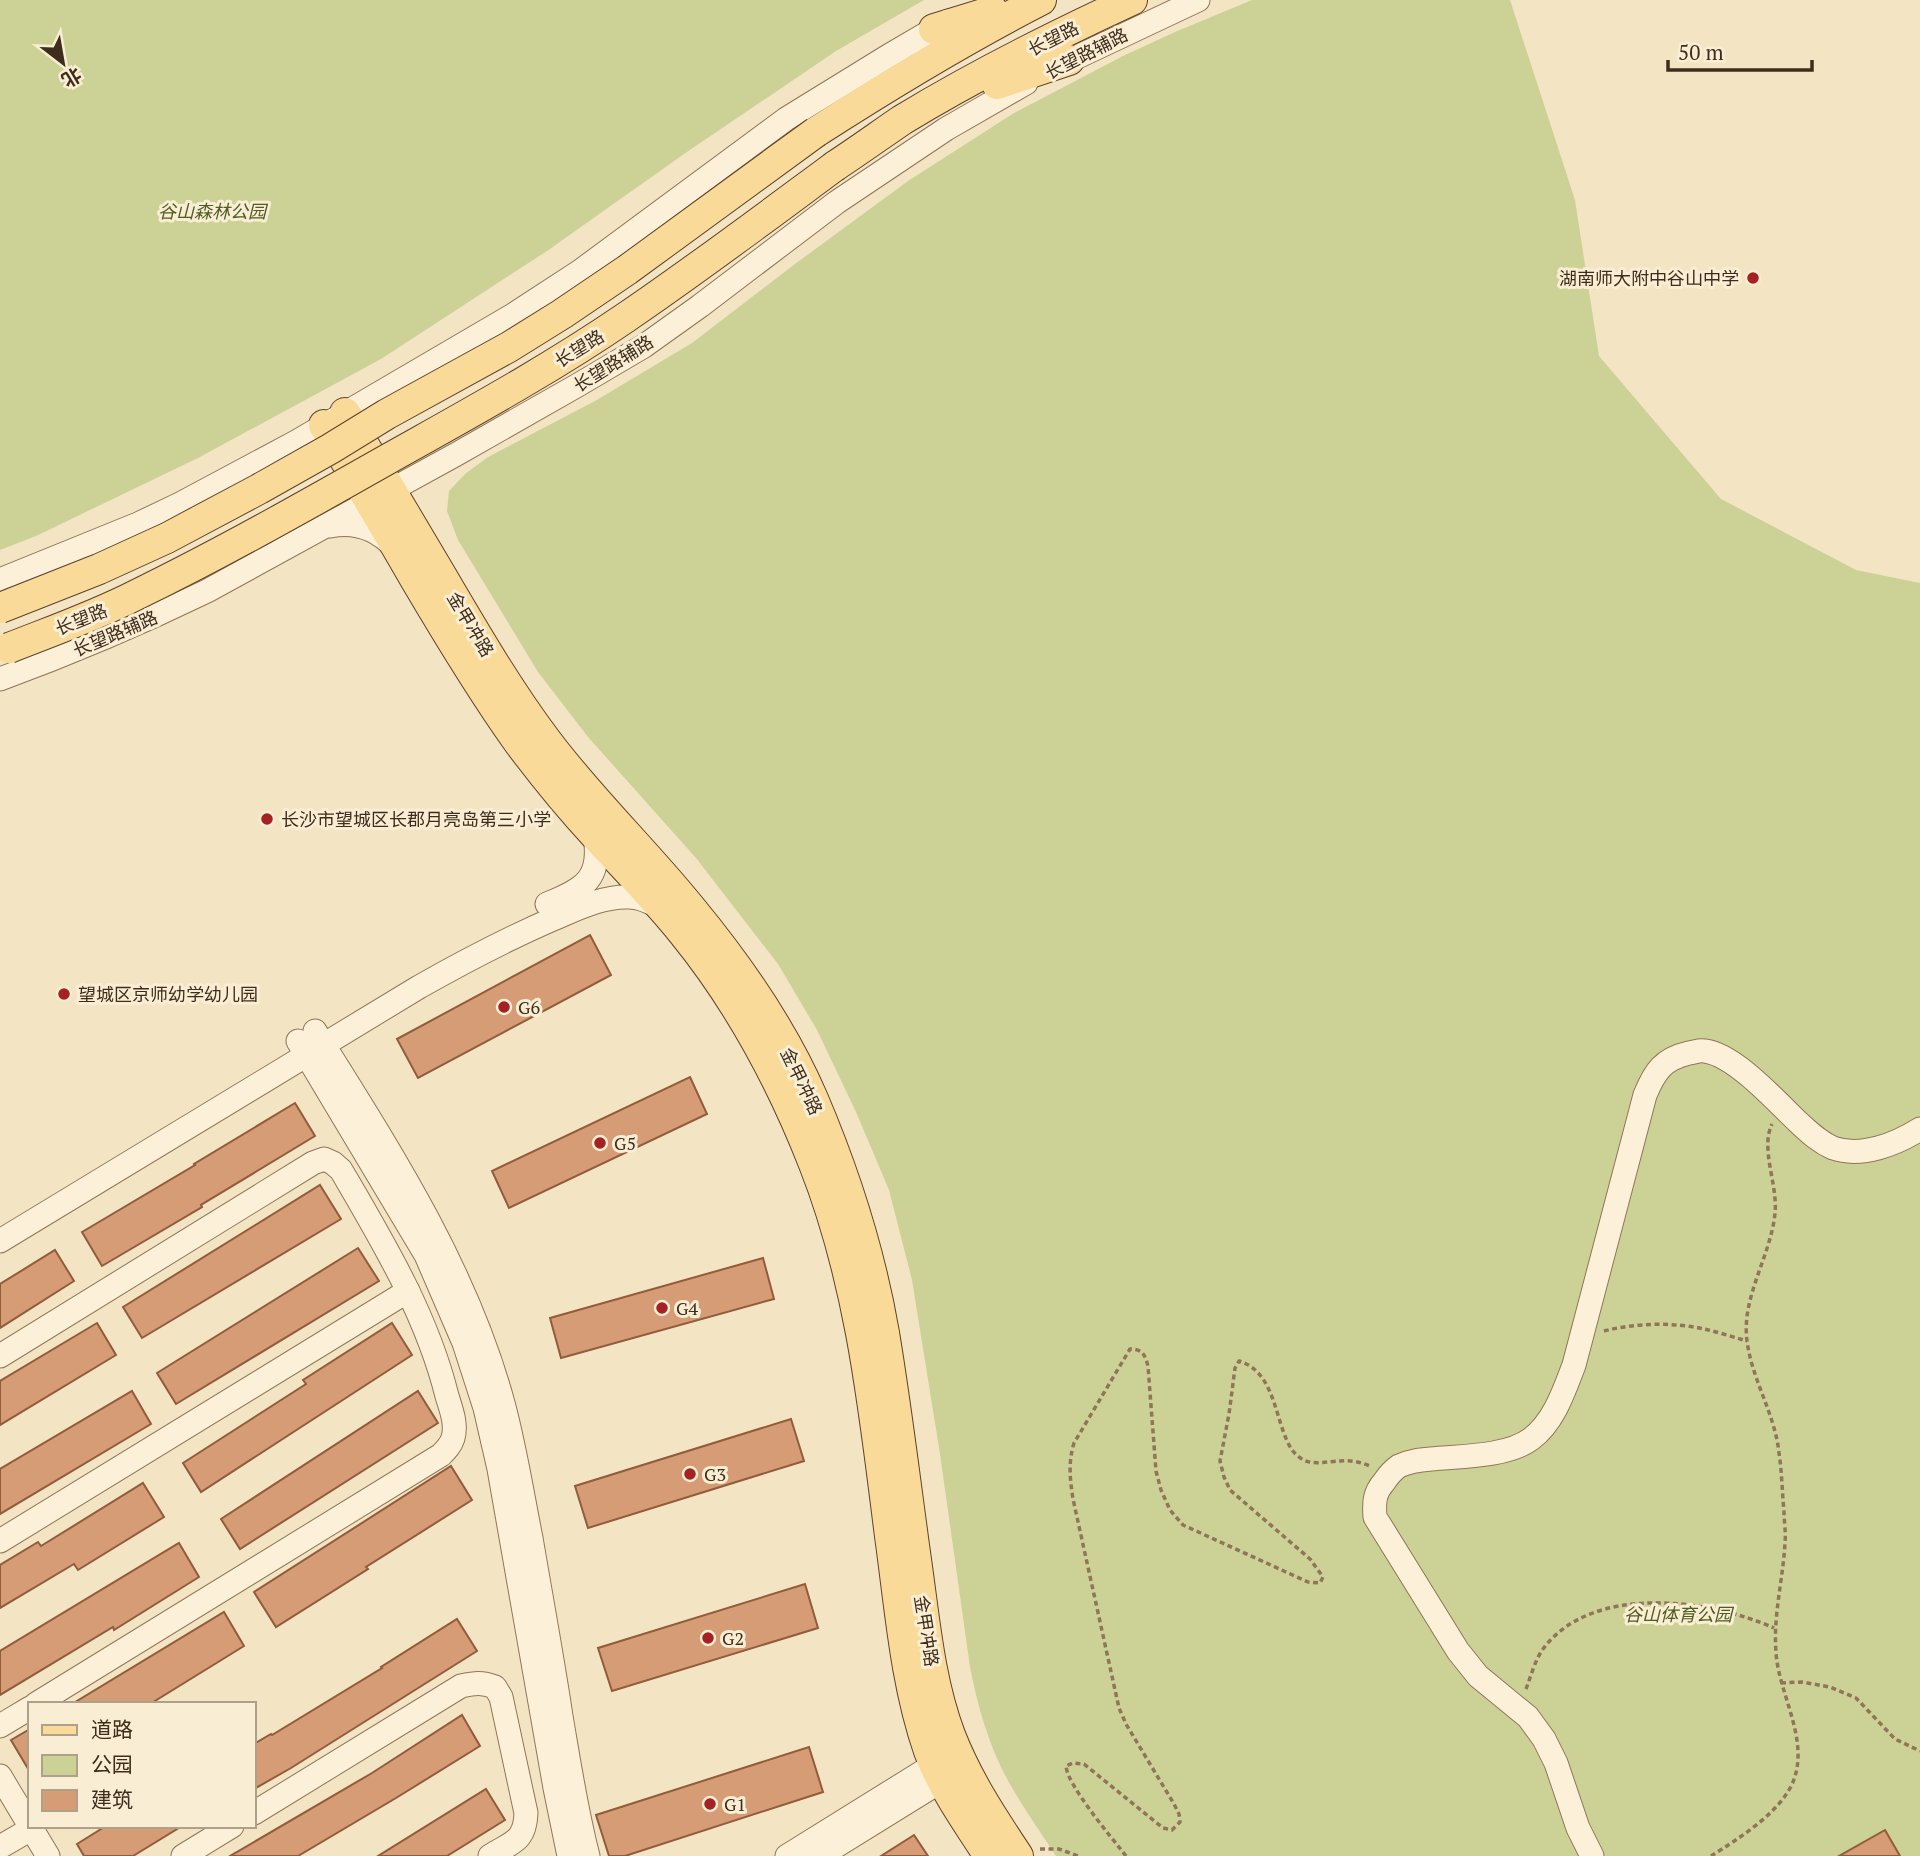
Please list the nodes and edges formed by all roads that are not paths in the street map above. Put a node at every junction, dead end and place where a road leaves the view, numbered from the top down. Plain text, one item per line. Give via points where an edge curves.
1 (988, 0) edge
2 (1026, 0) edge
3 (1041, 0) edge
4 (1132, 0) edge
5 (1198, 0) edge
6 (934, 29) junction
7 (1069, 60) junction
8 (926, 107) junction
9 (335, 419) junction
10 (433, 467) junction
11 (381, 496) junction
12 (324, 528) junction
13 (411, 547) junction
14 (0, 580) edge
15 (0, 608) edge
16 (4, 650) edge
17 (0, 679) edge
18 (595, 836) junction
19 (662, 909) junction
20 (310, 1043) junction
21 (1920, 1129) edge
22 (0, 1223) edge
23 (0, 1241) edge
24 (408, 1291) junction
25 (0, 1356) edge
26 (0, 1541) edge
27 (39, 1702) edge
28 (28, 1709) edge
29 (0, 1726) edge
30 (950, 1766) junction
31 (0, 1776) edge
32 (0, 1800) edge
33 (256, 1812) edge
34 (229, 1828) edge
35 (26, 1832) junction
36 (0, 1847) edge
37 (1029, 1852) edge
38 (33, 1856) edge
39 (48, 1856) edge
40 (183, 1856) edge
41 (490, 1856) edge
42 (569, 1856) edge
43 (588, 1856) edge
44 (787, 1856) edge
45 (820, 1856) edge
46 (989, 1856) edge
47 (1592, 1856) edge

1 - 6 street
2 - 6 main road
3 - 15 main road, bridge via 978,32 816,132 627,270 509,347 167,538
4 - 8 main road, 长望路
5 - 7 street, 长望路辅路
6 - 9 street via 786,119 513,316
7 - 8 main road
7 - 10 street, 长望路辅路 via 946,128 837,202 643,346
8 - 16 main road, 长望路, bridge via 835,166 624,319 491,401 135,596
9 - 11 main road, 金甲冲路
9 - 14 street via 180,504
10 - 11 street, 长望路辅路
10 - 13 street via 421,480 413,505
11 - 12 street, 长望路辅路
11 - 13 main road, 金甲冲路
12 - 13 street via 365,527 388,541
12 - 17 street, 长望路辅路 via 150,620
13 - 18 main road, 金甲冲路 via 460,655 491,703
13 - 30 main road, 金甲冲路 via 469,623 546,741 691,906 733,962 811,1094 847,1188 871,1269 924,1621 950,1734
18 - 19 main road, 金甲冲路
18 - 20 street via 598,852 593,874 574,893 408,975
19 - 20 street via 630,897 581,907 466,960
19 - 30 main road, 金甲冲路 via 714,973 768,1058 830,1209 861,1326 905,1647 919,1717
20 - 22 street
20 - 23 street
20 - 42 street via 426,1255 485,1408
20 - 43 street via 404,1177 443,1248 482,1339 518,1465
21 - 47 street via 1883,1147 1835,1149 1817,1139 1723,1056 1703,1050 1666,1061 1644,1095 1574,1365 1544,1426 1516,1448 1399,1466 1378,1489 1375,1517 1384,1534 1458,1651 1478,1676 1528,1717 1544,1739
24 - 25 street via 341,1170 324,1159
24 - 26 street
24 - 27 street via 441,1372 454,1424 454,1436 441,1455
28 - 29 street
30 - 37 main road, 金甲冲路
30 - 44 street
30 - 45 street
30 - 46 main road, 金甲冲路 via 960,1812
31 - 35 street
32 - 35 street
33 - 41 street via 461,1686 483,1683 495,1687 500,1697 526,1813 521,1836
34 - 40 street
35 - 36 street
35 - 38 street
35 - 39 street

